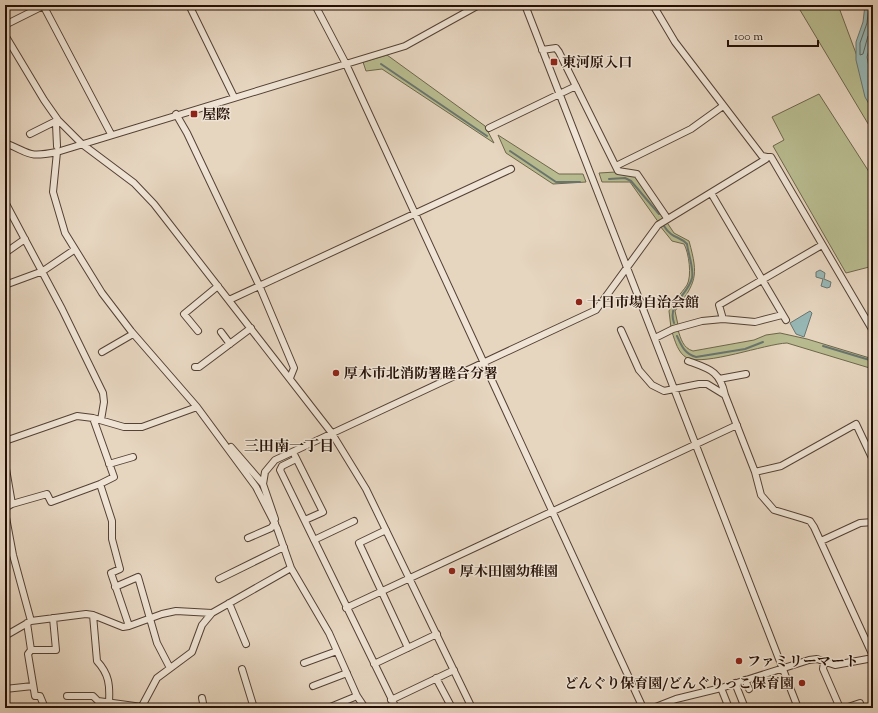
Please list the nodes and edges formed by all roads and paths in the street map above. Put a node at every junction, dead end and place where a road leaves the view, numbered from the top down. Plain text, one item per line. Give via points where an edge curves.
1 (44, 5) edge
2 (189, 5) edge
3 (315, 5) edge
4 (479, 5) edge
5 (525, 5) edge
6 (652, 5) edge
7 (5, 25) edge
8 (5, 35) edge
9 (542, 50) junction
10 (346, 64) junction
11 (576, 86) junction
12 (559, 94) junction
13 (234, 97) junction
14 (723, 106) junction
15 (176, 114) junction
16 (57, 122) junction
17 (489, 128) dead end
18 (30, 134) dead end
19 (111, 134) junction
20 (5, 143) edge
21 (82, 144) junction
22 (57, 149) junction
23 (767, 157) junction
24 (616, 166) junction
25 (511, 170) dead end
26 (711, 193) junction
27 (5, 202) edge
28 (414, 214) junction
29 (667, 218) junction
30 (26, 240) junction
31 (822, 245) junction
32 (74, 250) junction
33 (5, 253) edge
34 (627, 266) junction
35 (43, 271) junction
36 (763, 280) junction
37 (5, 284) edge
38 (259, 285) junction
39 (218, 286) junction
40 (228, 300) junction
41 (723, 319) junction
42 (251, 328) junction
43 (621, 330) dead end
44 (198, 331) dead end
45 (873, 331) edge
46 (221, 332) dead end
47 (133, 334) junction
48 (655, 338) junction
49 (230, 344) junction
50 (102, 352) dead end
51 (688, 361) dead end
52 (483, 363) junction
53 (195, 367) dead end
54 (746, 374) dead end
55 (290, 378) junction
56 (720, 379) junction
57 (675, 390) junction
58 (725, 395) junction
59 (197, 407) junction
60 (93, 418) junction
61 (100, 420) junction
62 (737, 425) junction
63 (331, 432) junction
64 (5, 441) edge
65 (696, 444) junction
66 (225, 446) junction
67 (292, 451) junction
68 (133, 457) dead end
69 (296, 460) junction
70 (873, 460) edge
71 (5, 463) edge
72 (109, 464) junction
73 (755, 472) junction
74 (100, 484) junction
75 (264, 484) junction
76 (12, 504) junction
77 (5, 508) edge
78 (552, 510) junction
79 (5, 512) edge
80 (305, 520) junction
81 (354, 521) dead end
82 (873, 522) edge
83 (276, 526) junction
84 (386, 530) junction
85 (248, 538) dead end
86 (314, 540) junction
87 (821, 541) junction
88 (284, 547) junction
89 (291, 568) junction
90 (410, 577) junction
91 (219, 579) dead end
92 (116, 587) junction
93 (380, 591) junction
94 (229, 603) junction
95 (346, 608) junction
96 (212, 613) junction
97 (94, 615) junction
98 (53, 618) junction
99 (149, 619) junction
100 (29, 622) junction
101 (129, 626) junction
102 (437, 634) junction
103 (5, 636) edge
104 (246, 644) dead end
105 (408, 648) junction
106 (31, 650) junction
107 (337, 651) junction
108 (873, 657) edge
109 (824, 662) junction
110 (304, 663) dead end
111 (374, 664) junction
112 (170, 668) junction
113 (782, 668) junction
114 (242, 669) dead end
115 (454, 670) junction
116 (347, 673) junction
117 (436, 678) junction
118 (745, 680) junction
119 (735, 683) junction
120 (33, 686) junction
121 (316, 687) dead end
122 (721, 688) junction
123 (5, 689) edge
124 (749, 689) dead end
125 (67, 696) dead end
126 (357, 696) junction
127 (202, 698) dead end
128 (391, 700) junction
129 (109, 702) junction
130 (860, 703) dead end
131 (141, 707) edge
132 (45, 708) edge
133 (204, 708) edge
134 (254, 708) edge
135 (328, 708) edge
136 (365, 708) edge
137 (396, 708) edge
138 (452, 708) edge
139 (472, 708) edge
140 (643, 708) edge
141 (655, 708) edge
142 (729, 708) edge
143 (745, 708) edge
144 (798, 708) edge
145 (840, 708) edge
146 (846, 708) edge

1 - 7 street
1 - 19 street
2 - 13 street
3 - 10 street
4 - 10 street via 409,45
5 - 9 street
6 - 14 street via 675,42
8 - 16 street
9 - 11 street via 556,48
9 - 12 street
10 - 13 street
10 - 28 street
11 - 12 street
11 - 24 street
12 - 17 street
12 - 34 street
13 - 15 street
14 - 23 street via 762,156
14 - 24 street via 691,129
15 - 19 street
15 - 38 street
16 - 18 street
16 - 21 street
16 - 22 street
19 - 21 street
20 - 22 street via 27,154 39,156
21 - 22 street
21 - 39 street via 134,183 154,204
22 - 32 street via 53,192 65,233
23 - 26 street
23 - 31 street via 771,157
24 - 29 street via 618,171 637,174
25 - 28 street
26 - 29 street
26 - 36 street
27 - 30 street
28 - 38 street
28 - 52 street
29 - 34 street via 658,225
30 - 33 street
30 - 35 street
31 - 36 street
31 - 45 street
32 - 35 street
32 - 47 street
34 - 48 street
34 - 52 street via 596,310
35 - 37 street
35 - 61 street via 103,393
36 - 41 street via 719,305
36 - 41 street via 784,318 755,322
38 - 40 street
38 - 55 street via 294,368
39 - 40 street
39 - 44 street via 184,314
40 - 42 street
41 - 48 street via 702,321 673,329
42 - 49 street
42 - 55 street
43 - 57 street via 639,370 652,385 664,391
46 - 49 street
47 - 50 street
47 - 59 street
48 - 57 street
49 - 53 street via 199,367
51 - 56 street via 710,369
52 - 63 street
52 - 78 street
54 - 56 street
55 - 63 street
56 - 58 street
57 - 58 street via 707,384
57 - 65 street
58 - 62 street
59 - 61 street via 142,427 124,427
59 - 66 street
60 - 61 street
60 - 64 street via 69,418
60 - 72 street
62 - 65 street
62 - 73 street
63 - 67 street
63 - 84 street via 366,489
65 - 78 street
65 - 113 street
66 - 75 street via 230,446
66 - 83 street via 256,487
67 - 69 street
67 - 75 street via 268,466
68 - 72 street
69 - 80 street via 282,466 280,470
69 - 80 street via 322,512
70 - 73 street via 856,424 781,466
71 - 76 street
72 - 74 street via 114,477
73 - 87 street via 761,495 767,503 781,513 810,521
74 - 76 street via 50,502 47,494
74 - 92 street via 112,521 112,539 120,569 111,573
75 - 83 street via 274,511
76 - 77 street
78 - 90 street
78 - 140 street
79 - 100 street
80 - 86 street
81 - 86 street
82 - 87 street via 860,523
83 - 85 street
83 - 88 street
84 - 90 street
84 - 93 street via 359,543
86 - 95 street
87 - 108 street
88 - 89 street
88 - 91 street
89 - 94 street
89 - 107 street
90 - 93 street
90 - 102 street
92 - 99 street via 138,576
92 - 101 street
93 - 95 street
93 - 105 street
94 - 96 street
94 - 104 street
95 - 111 street
96 - 99 street via 176,611
96 - 112 street via 202,625 192,652
97 - 98 street
97 - 101 street via 123,627
97 - 129 street via 97,661 106,670
98 - 100 street
98 - 106 street via 56,650
99 - 101 street
99 - 112 street via 157,643
100 - 103 street
100 - 106 street
102 - 105 street
102 - 115 street
105 - 111 street
106 - 120 street via 28,654
107 - 110 street
107 - 116 street
108 - 109 street via 835,665
109 - 113 street via 817,659 809,660
109 - 145 street via 823,669
111 - 128 street
112 - 131 street via 154,682
113 - 118 street
113 - 144 street
114 - 134 street
115 - 117 street
115 - 139 street
116 - 121 street
116 - 126 street
117 - 128 street
117 - 138 street
118 - 119 street
118 - 124 street
119 - 122 street
119 - 143 street
120 - 123 street
120 - 132 street via 35,696 40,696
122 - 141 street via 676,699
122 - 142 street
125 - 129 street via 93,696 98,701
126 - 135 street
126 - 136 street
127 - 133 street
128 - 137 street
129 - 131 street
130 - 146 street

